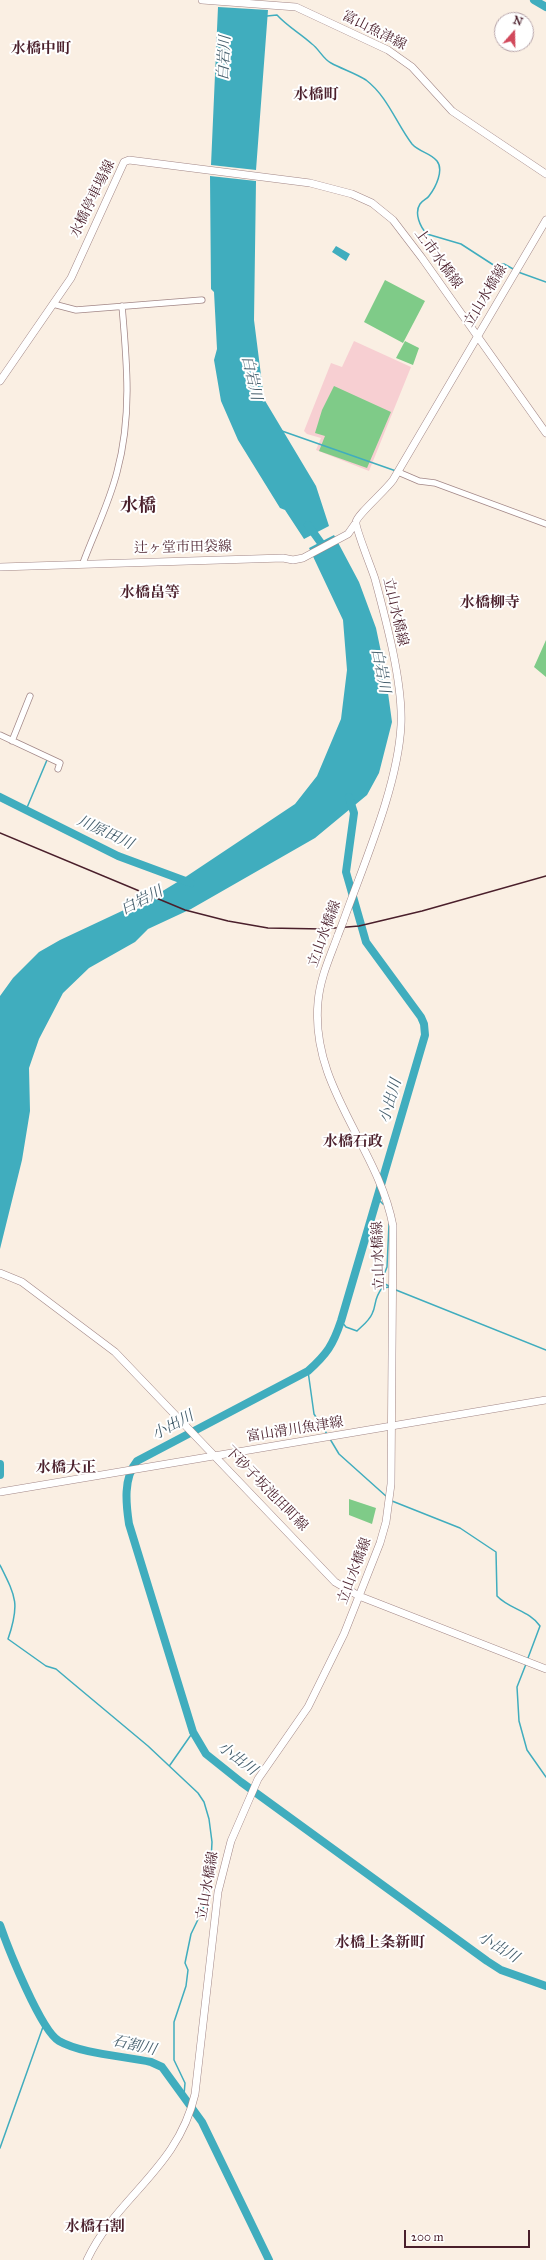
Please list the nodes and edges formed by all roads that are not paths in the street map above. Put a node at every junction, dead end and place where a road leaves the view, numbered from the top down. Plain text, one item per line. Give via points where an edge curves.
1 (202, 0) edge
2 (546, 174) edge
3 (306, 183) joint
4 (546, 220) edge
5 (202, 300) dead end
6 (53, 304) junction
7 (122, 306) junction
8 (478, 337) junction
9 (0, 381) edge
10 (546, 433) edge
11 (398, 472) junction
12 (355, 524) junction
13 (546, 524) edge
14 (83, 563) junction
15 (0, 567) edge
16 (30, 696) dead end
17 (0, 735) edge
18 (12, 741) junction
19 (58, 769) dead end
20 (4, 1274) edge
21 (546, 1400) edge
22 (392, 1426) junction
23 (215, 1456) junction
24 (0, 1492) edge
25 (359, 1596) junction
26 (546, 1669) edge
27 (87, 2260) edge

1 - 2 main road, 富山魚津線 via 296,7 396,54 412,67 452,111
3 - 6 main road, 水橋停車場線 via 129,160 124,162 73,274
3 - 8 main road, 上市水橋線 via 352,194 382,210 393,220 422,258
4 - 8 main road, 立山水橋線
5 - 7 street
6 - 7 street via 76,310
6 - 9 main road, 水橋停車場線
7 - 14 street via 128,390 124,444 112,489
8 - 10 main road, 上市水橋線
8 - 11 main road, 立山水橋線
11 - 12 main road, 立山水橋線 via 388,488 358,515
11 - 13 street
12 - 14 main road, 辻ヶ堂市田袋線 via 348,534 303,558 293,560 283,558
12 - 22 main road, 立山水橋線, bridge via 367,553 383,612 400,698 401,726 387,797 324,974 318,1001 319,1036 329,1080 374,1168 394,1226
14 - 15 main road, 辻ヶ堂市田袋線
16 - 18 street
17 - 18 street
18 - 19 street via 60,764
20 - 23 main road, 下砂子坂池田町線 via 22,1282 110,1348
21 - 22 main road, 富山滑川魚津線
22 - 23 main road, 富山滑川魚津線
22 - 25 main road, 立山水橋線 via 389,1504 380,1543
23 - 24 main road, 富山滑川魚津線
23 - 25 main road, 下砂子坂池田町線 via 335,1582
25 - 26 main road, 下砂子坂池田町線
25 - 27 main road, 立山水橋線 via 319,1689 254,1786 230,1841 221,1875 194,2099 190,2112 178,2140 161,2166 108,2226 95,2243

